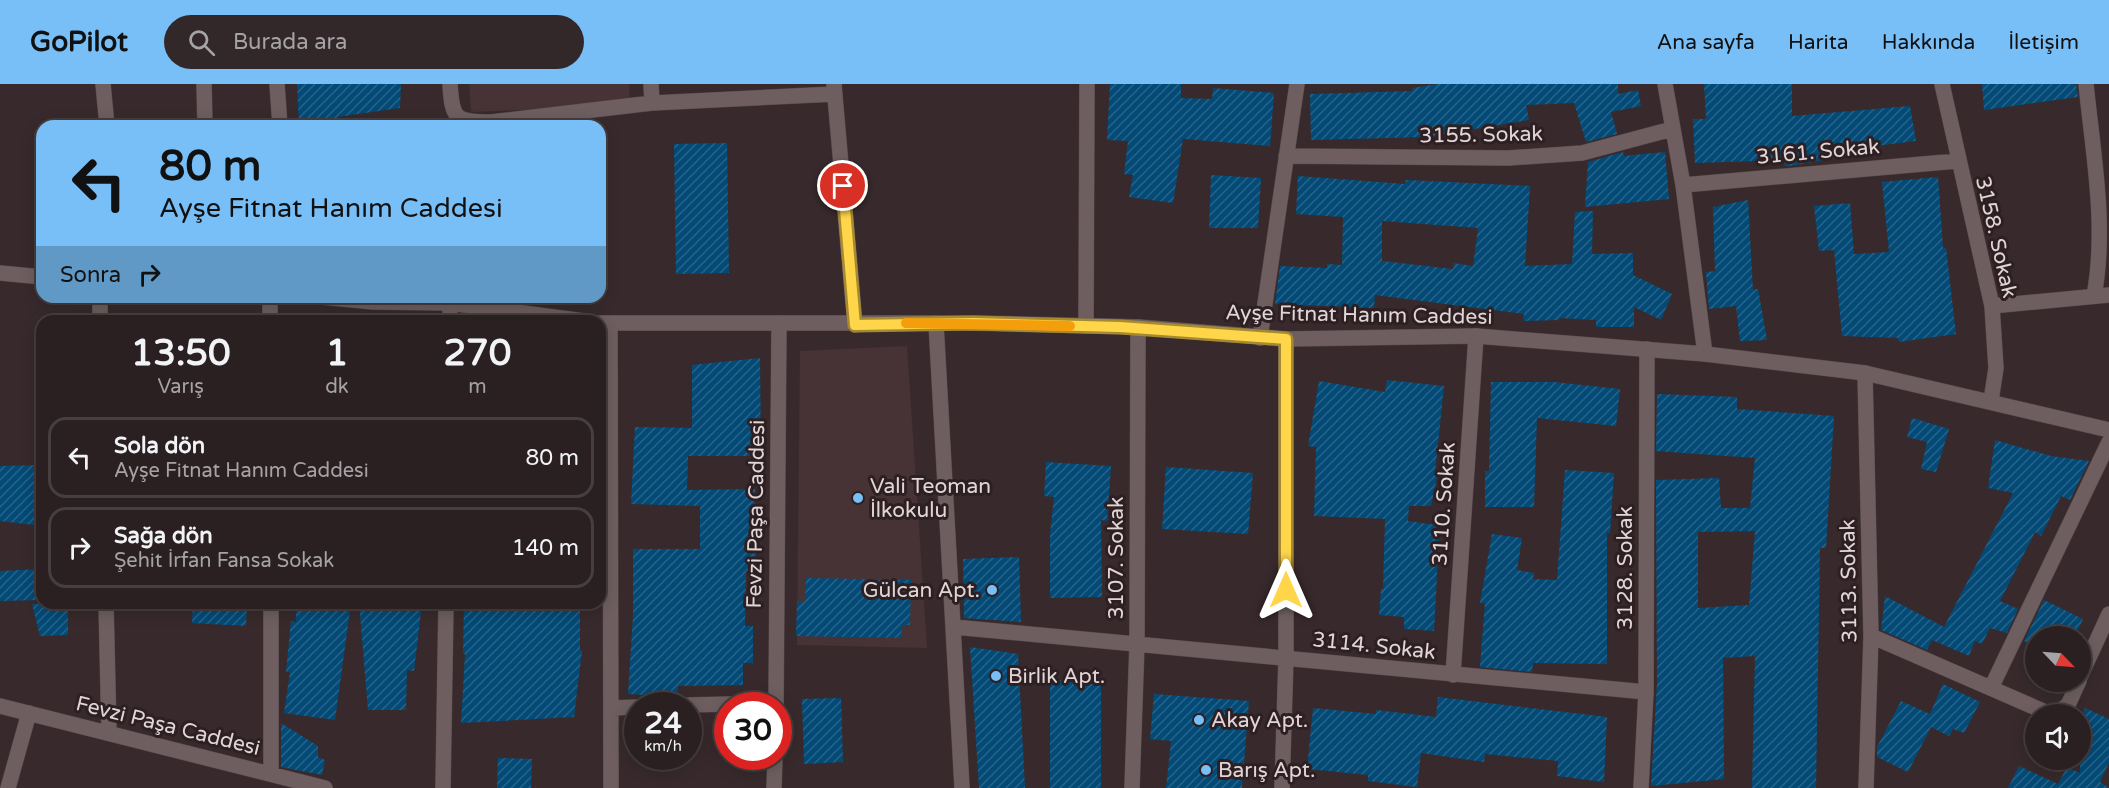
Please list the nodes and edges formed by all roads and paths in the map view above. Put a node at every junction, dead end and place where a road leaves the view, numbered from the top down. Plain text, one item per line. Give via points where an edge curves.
1 (103, 84) edge
2 (204, 84) edge
3 (277, 84) edge
4 (450, 84) edge
5 (651, 84) edge
6 (1087, 84) edge
7 (1297, 84) edge
8 (1665, 84) edge
9 (1942, 84) edge
10 (2086, 84) edge
11 (835, 89) edge
12 (652, 104) junction
13 (106, 120) edge
14 (205, 120) edge
15 (280, 120) edge
16 (463, 120) edge
17 (508, 120) edge
18 (1672, 129) junction
19 (1286, 156) junction
20 (1957, 161) junction
21 (1683, 185) junction
22 (0, 273) edge
23 (36, 276) edge
24 (2101, 295) edge
25 (450, 303) joint
26 (1992, 306) junction
27 (450, 315) edge
28 (539, 315) edge
29 (779, 323) junction
30 (936, 323) junction
31 (606, 324) edge
32 (855, 325) junction
33 (1086, 326) junction
34 (1138, 327) junction
35 (1476, 336) junction
36 (1260, 338) junction
37 (1286, 339) junction
38 (1647, 349) junction
39 (1706, 354) junction
40 (1865, 373) junction
41 (606, 379) edge
42 (1991, 401) junction
43 (2109, 430) edge
44 (2109, 442) edge
45 (106, 609) edge
46 (271, 609) edge
47 (446, 609) edge
48 (2109, 614) edge
49 (954, 627) junction
50 (1871, 636) junction
51 (1137, 644) junction
52 (2091, 654) edge
53 (1286, 658) junction
54 (1453, 675) junction
55 (1991, 688) junction
56 (776, 692) edge
57 (1646, 692) junction
58 (2027, 704) edge
59 (0, 706) edge
60 (612, 708) junction
61 (624, 708) edge
62 (29, 713) junction
63 (109, 733) junction
64 (775, 770) edge
65 (271, 773) junction
66 (8, 788) edge
67 (325, 788) edge
68 (443, 788) edge
69 (611, 788) edge
70 (774, 788) edge
71 (962, 788) edge
72 (1132, 788) edge
73 (1282, 788) edge
74 (1641, 788) edge
75 (1866, 788) edge

1 - 13 street
2 - 14 street
3 - 15 street
4 - 16 street via 451,111
5 - 12 street
6 - 33 street
7 - 19 street
8 - 18 street
9 - 20 street, 3158. Sokak
10 - 24 street via 2100,220
11 - 12 street
11 - 32 street
12 - 17 street
18 - 19 street, 3155. Sokak via 1582,153 1508,158
18 - 21 street
19 - 36 street
20 - 21 street, 3161. Sokak
20 - 26 street, 3158. Sokak
21 - 39 street
22 - 23 street
24 - 26 street
25 - 27 street
25 - 28 street
26 - 42 street, 3158. Sokak via 1996,368
29 - 31 street, Ayşe Fitnat Hanım Caddesi
29 - 32 street, Ayşe Fitnat Hanım Caddesi
29 - 56 street, Fevzi Paşa Caddesi
30 - 32 street, Ayşe Fitnat Hanım Caddesi
30 - 33 street, Ayşe Fitnat Hanım Caddesi
30 - 49 street
33 - 34 street, Ayşe Fitnat Hanım Caddesi
34 - 36 street, Ayşe Fitnat Hanım Caddesi
34 - 51 street, 3107. Sokak
35 - 37 street, Ayşe Fitnat Hanım Caddesi
35 - 38 street, Ayşe Fitnat Hanım Caddesi
35 - 54 street, 3110. Sokak
36 - 37 street, Ayşe Fitnat Hanım Caddesi
37 - 53 street
38 - 39 street, Ayşe Fitnat Hanım Caddesi
38 - 57 street, 3128. Sokak
39 - 40 street, Ayşe Fitnat Hanım Caddesi
40 - 42 street, Ayşe Fitnat Hanım Caddesi
40 - 50 street, 3113. Sokak
41 - 60 street
42 - 43 street, Ayşe Fitnat Hanım Caddesi
44 - 55 street
45 - 63 street
46 - 65 street
47 - 68 street
48 - 52 street
49 - 51 street, 3114. Sokak
49 - 71 street
50 - 55 street
50 - 75 street, 3113. Sokak
51 - 53 street, 3114. Sokak
51 - 72 street, 3107. Sokak
53 - 54 street, 3114. Sokak
53 - 73 street
54 - 57 street, 3114. Sokak
55 - 58 street
57 - 74 street, 3128. Sokak
59 - 62 street, Fevzi Paşa Caddesi
60 - 61 street
60 - 69 street
62 - 63 street, Fevzi Paşa Caddesi
62 - 66 street
63 - 65 street, Fevzi Paşa Caddesi
64 - 70 street
65 - 67 street, Fevzi Paşa Caddesi

